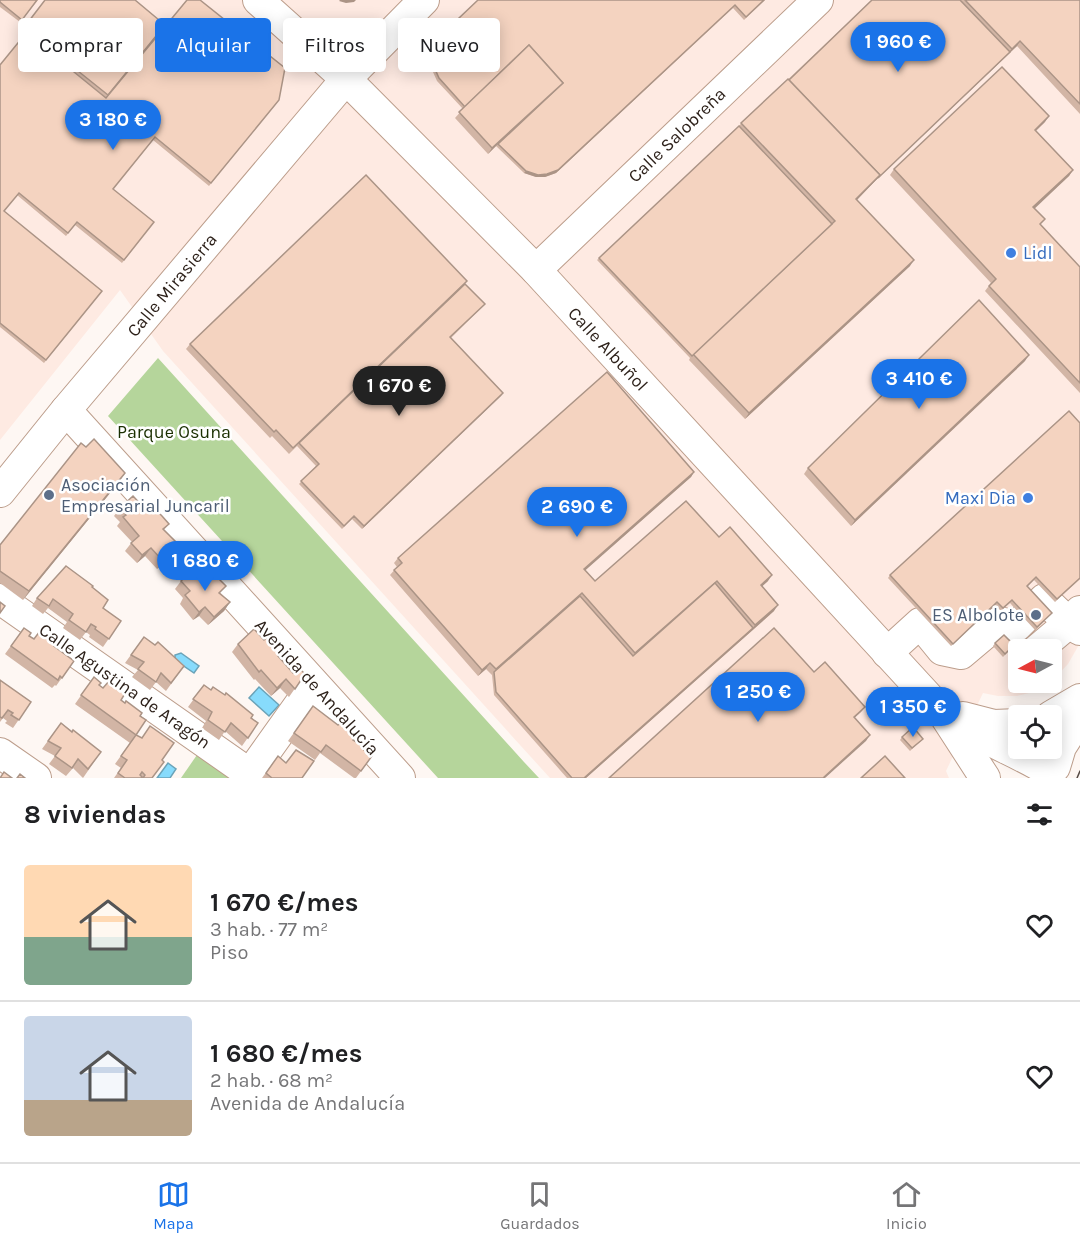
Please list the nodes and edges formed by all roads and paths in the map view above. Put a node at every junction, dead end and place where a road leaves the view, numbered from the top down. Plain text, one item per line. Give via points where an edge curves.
1 (258, 0) edge
2 (424, 0) edge
3 (818, 0) edge
4 (345, 79) junction
5 (536, 270) junction
6 (66, 410) junction
7 (0, 492) edge
8 (0, 599) edge
9 (1076, 621) edge
10 (1017, 626) junction
11 (1028, 639) edge
12 (1052, 639) edge
13 (887, 652) junction
14 (314, 684) junction
15 (1080, 699) edge
16 (1062, 710) edge
17 (943, 713) junction
18 (1080, 717) edge
19 (1008, 724) edge
20 (0, 753) edge
21 (1052, 772) edge
22 (390, 774) edge
23 (249, 776) edge
24 (36, 778) edge
25 (985, 778) edge

1 - 4 street, Calle Albuñol
2 - 4 street, Calle Mirasierra
3 - 5 street, Calle Salobreña
4 - 5 street, Calle Albuñol
4 - 6 street, Calle Mirasierra
5 - 13 street, Calle Albuñol
6 - 7 street, Calle Mirasierra
6 - 14 street, Avenida de Andalucía
8 - 23 street, Calle Agustina de Aragón
9 - 10 street via 1044,599
9 - 12 street
10 - 11 street
10 - 13 street via 999,622 961,654 942,650 920,623
13 - 17 street, Calle Albuñol
14 - 22 street, Avenida de Andalucía
14 - 23 street
15 - 16 street
17 - 19 street
17 - 21 street, Calle Albuñol via 986,741
17 - 25 street, Calle Albuñol
18 - 21 street via 1061,747
20 - 24 street

